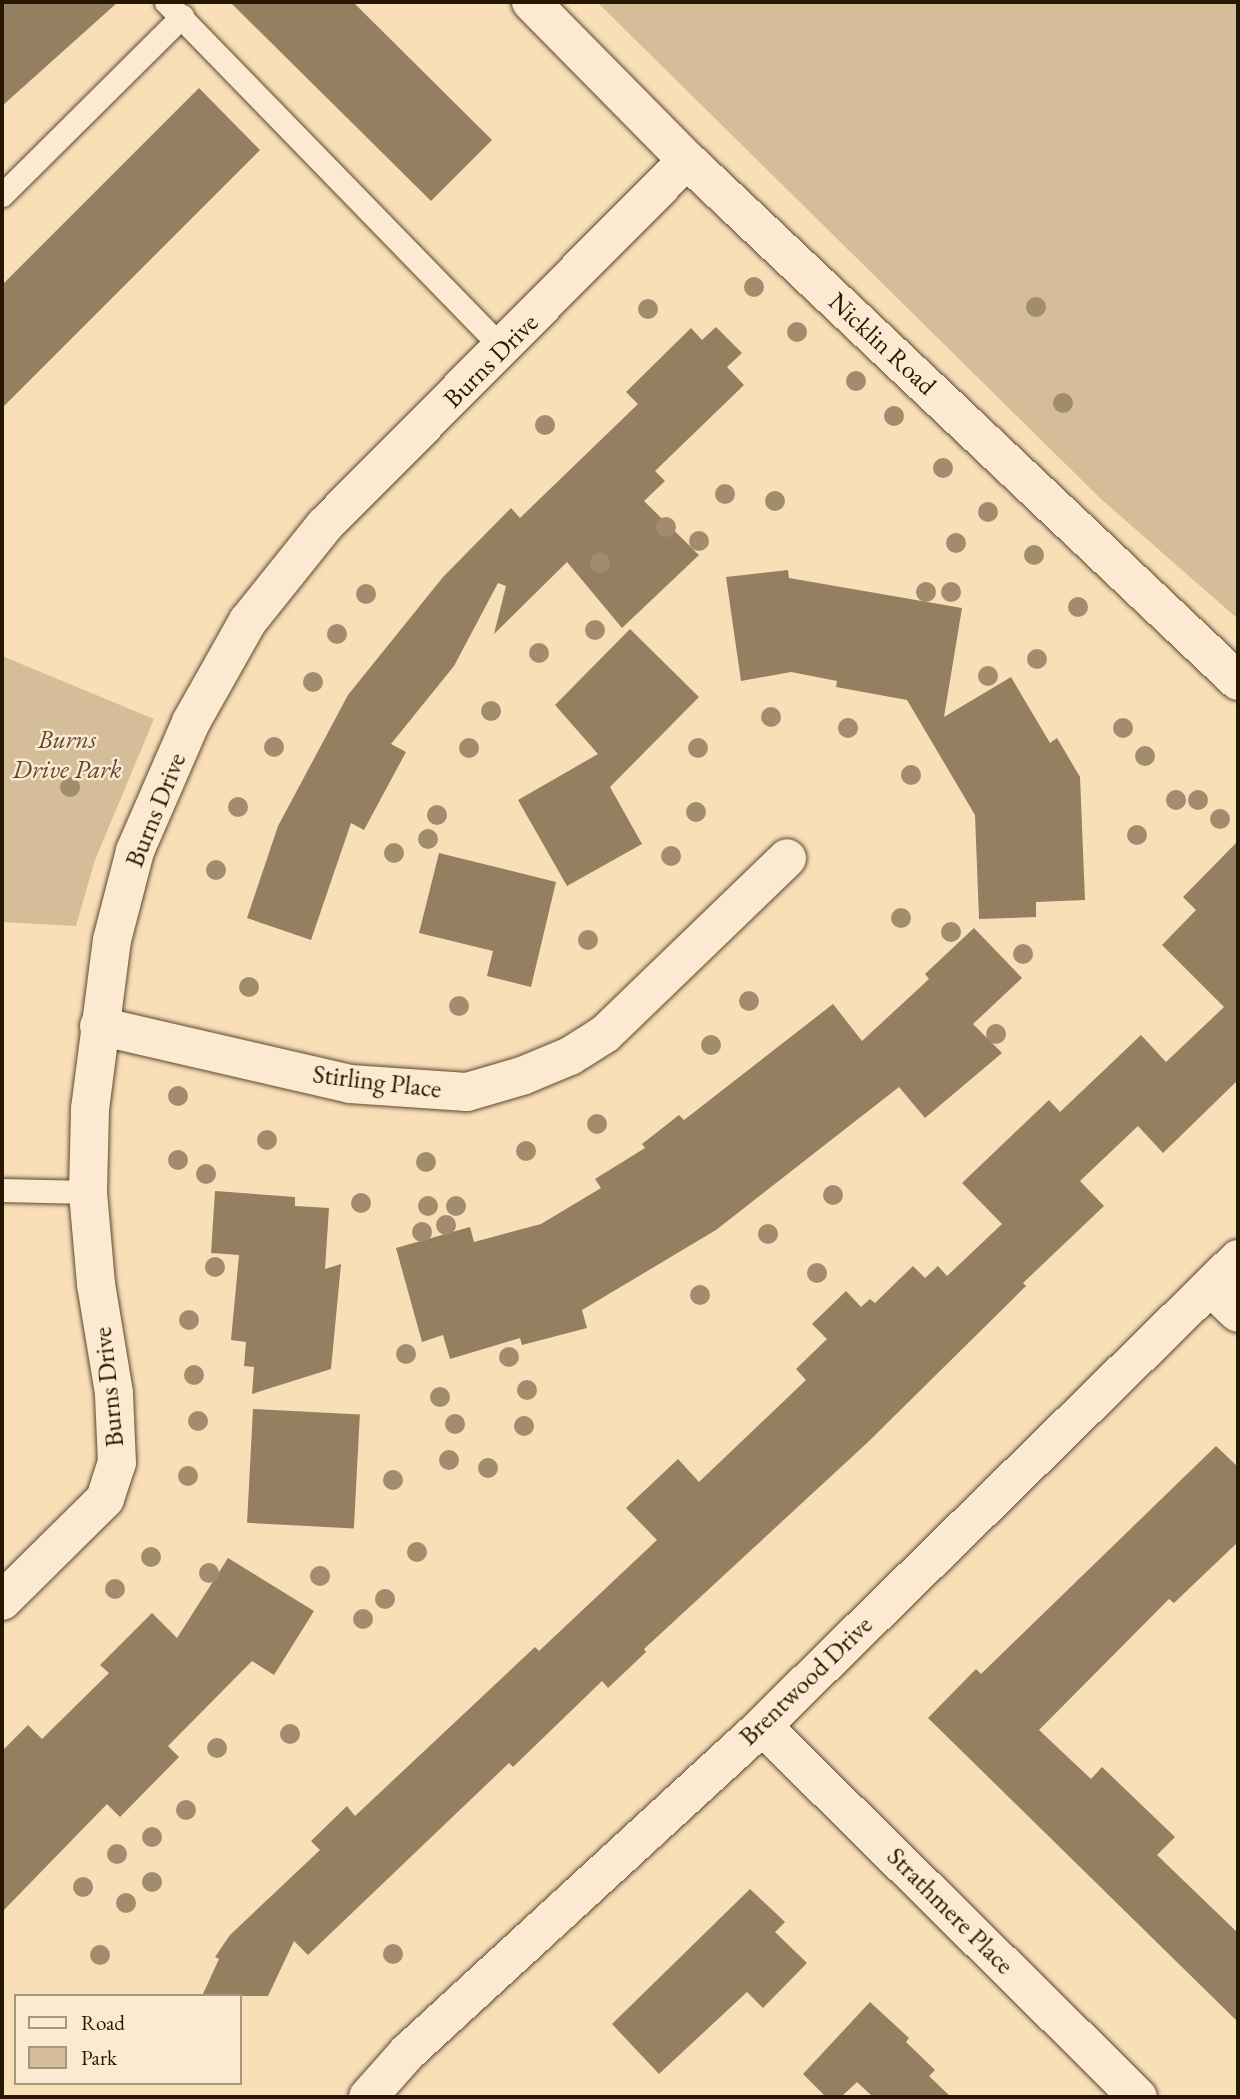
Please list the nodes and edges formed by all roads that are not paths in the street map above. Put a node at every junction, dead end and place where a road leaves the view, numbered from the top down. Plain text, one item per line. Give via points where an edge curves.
1 (531, 2) edge
2 (174, 9) edge
3 (687, 160) junction
4 (2, 195) edge
5 (503, 349) junction
6 (1238, 681) edge
7 (787, 858) dead end
8 (99, 1026) junction
9 (2, 1189) edge
10 (88, 1192) junction
11 (1238, 1259) edge
12 (1211, 1287) junction
13 (1238, 1313) edge
14 (2, 1601) edge
15 (762, 1726) junction
16 (368, 2097) edge
17 (1138, 2097) edge

1 - 3 street, Nicklin Road
2 - 4 lane
2 - 5 lane
3 - 5 street, Burns Drive
3 - 6 street, Nicklin Road
5 - 8 street, Burns Drive via 325,525 248,621 191,722 135,851 112,940
7 - 8 street, Stirling Place via 605,1034 534,1071 467,1092 350,1084
8 - 10 street, Burns Drive
9 - 10 lane
10 - 14 street, Burns Drive via 96,1284 114,1393 117,1463 105,1499
11 - 12 street, Brentwood Drive
12 - 13 street
12 - 15 street, Brentwood Drive
15 - 16 street, Brentwood Drive via 408,2052
15 - 17 street, Strathmere Place

